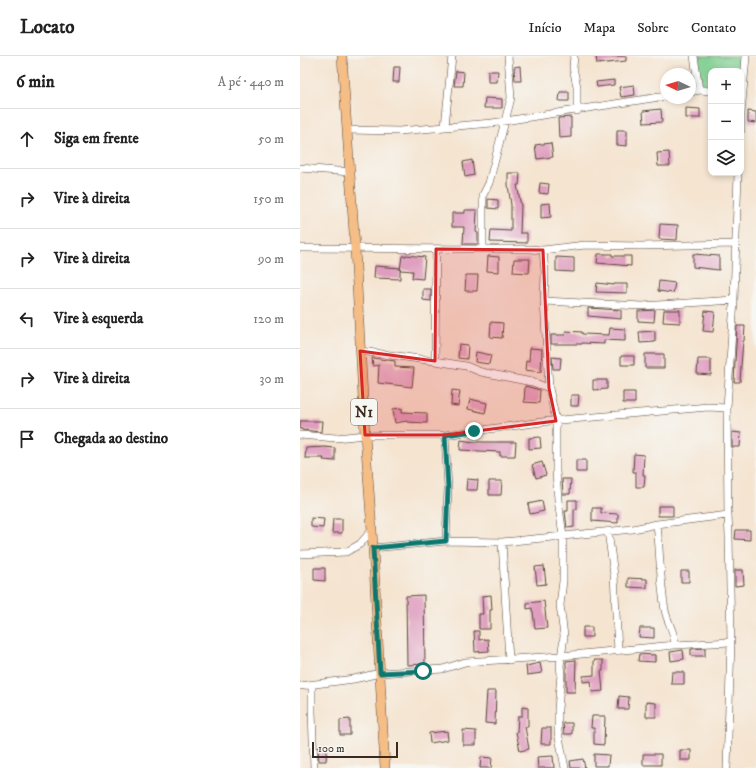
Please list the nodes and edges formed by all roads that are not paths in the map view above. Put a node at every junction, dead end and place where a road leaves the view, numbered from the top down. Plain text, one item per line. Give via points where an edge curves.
1 (342, 56) edge
2 (452, 56) edge
3 (508, 56) edge
4 (574, 56) edge
5 (694, 56) edge
6 (746, 56) edge
7 (699, 90) junction
8 (696, 91) edge
9 (708, 91) edge
10 (660, 97) edge
11 (742, 104) edge
12 (577, 111) junction
13 (506, 121) junction
14 (445, 126) junction
15 (347, 130) junction
16 (300, 168) edge
17 (350, 172) junction
18 (738, 176) edge
19 (735, 244) junction
20 (300, 248) edge
21 (355, 248) junction
22 (436, 249) junction
23 (483, 250) junction
24 (543, 250) junction
25 (734, 300) junction
26 (544, 301) junction
27 (360, 351) junction
28 (435, 360) junction
29 (549, 388) junction
30 (727, 408) junction
31 (556, 420) junction
32 (300, 435) edge
33 (365, 435) junction
34 (445, 435) junction
35 (728, 515) junction
36 (657, 524) junction
37 (372, 530) junction
38 (608, 531) junction
39 (563, 536) junction
40 (446, 541) junction
41 (502, 542) junction
42 (373, 548) junction
43 (300, 554) edge
44 (731, 642) junction
45 (675, 645) junction
46 (618, 651) junction
47 (561, 656) junction
48 (509, 660) junction
49 (380, 673) junction
50 (312, 685) junction
51 (300, 686) edge
52 (314, 768) edge
53 (385, 768) edge
54 (566, 768) edge
55 (727, 768) edge

1 - 15 main road, N1
2 - 14 street
3 - 13 street via 511,98
4 - 12 street
5 - 7 street
6 - 11 street
7 - 8 street
7 - 9 street
10 - 12 street
12 - 13 street
13 - 14 street
13 - 23 street via 489,183 483,195
14 - 15 street via 399,131
15 - 17 main road, N1
16 - 17 street
17 - 21 main road, N1
18 - 19 street
19 - 24 street via 585,245
19 - 25 street
20 - 21 street
21 - 22 street
21 - 27 main road, N1
22 - 23 street
22 - 28 street
23 - 24 street
24 - 26 street
25 - 26 street via 642,306
25 - 30 street
26 - 29 street
27 - 28 street
27 - 33 main road, N1
28 - 29 street
29 - 31 street
30 - 31 street via 708,407
30 - 35 street
31 - 34 street
31 - 39 street via 557,485
32 - 33 street via 336,438
33 - 34 street
33 - 37 main road, N1
34 - 40 street via 448,488
35 - 36 street
35 - 44 street
36 - 38 street
36 - 45 street via 666,617 674,635
37 - 42 main road, N1
37 - 43 street via 360,544 346,552
38 - 39 street
38 - 46 street via 617,611
39 - 41 street
39 - 47 street via 560,606 564,647
40 - 41 street
40 - 42 street
41 - 48 street
42 - 49 main road, N1
44 - 45 street
44 - 55 street
45 - 46 street
46 - 47 street
47 - 48 street
47 - 54 street via 558,732
48 - 49 street via 465,662 443,669
49 - 50 street
49 - 53 main road, N1
50 - 51 street
50 - 52 street

